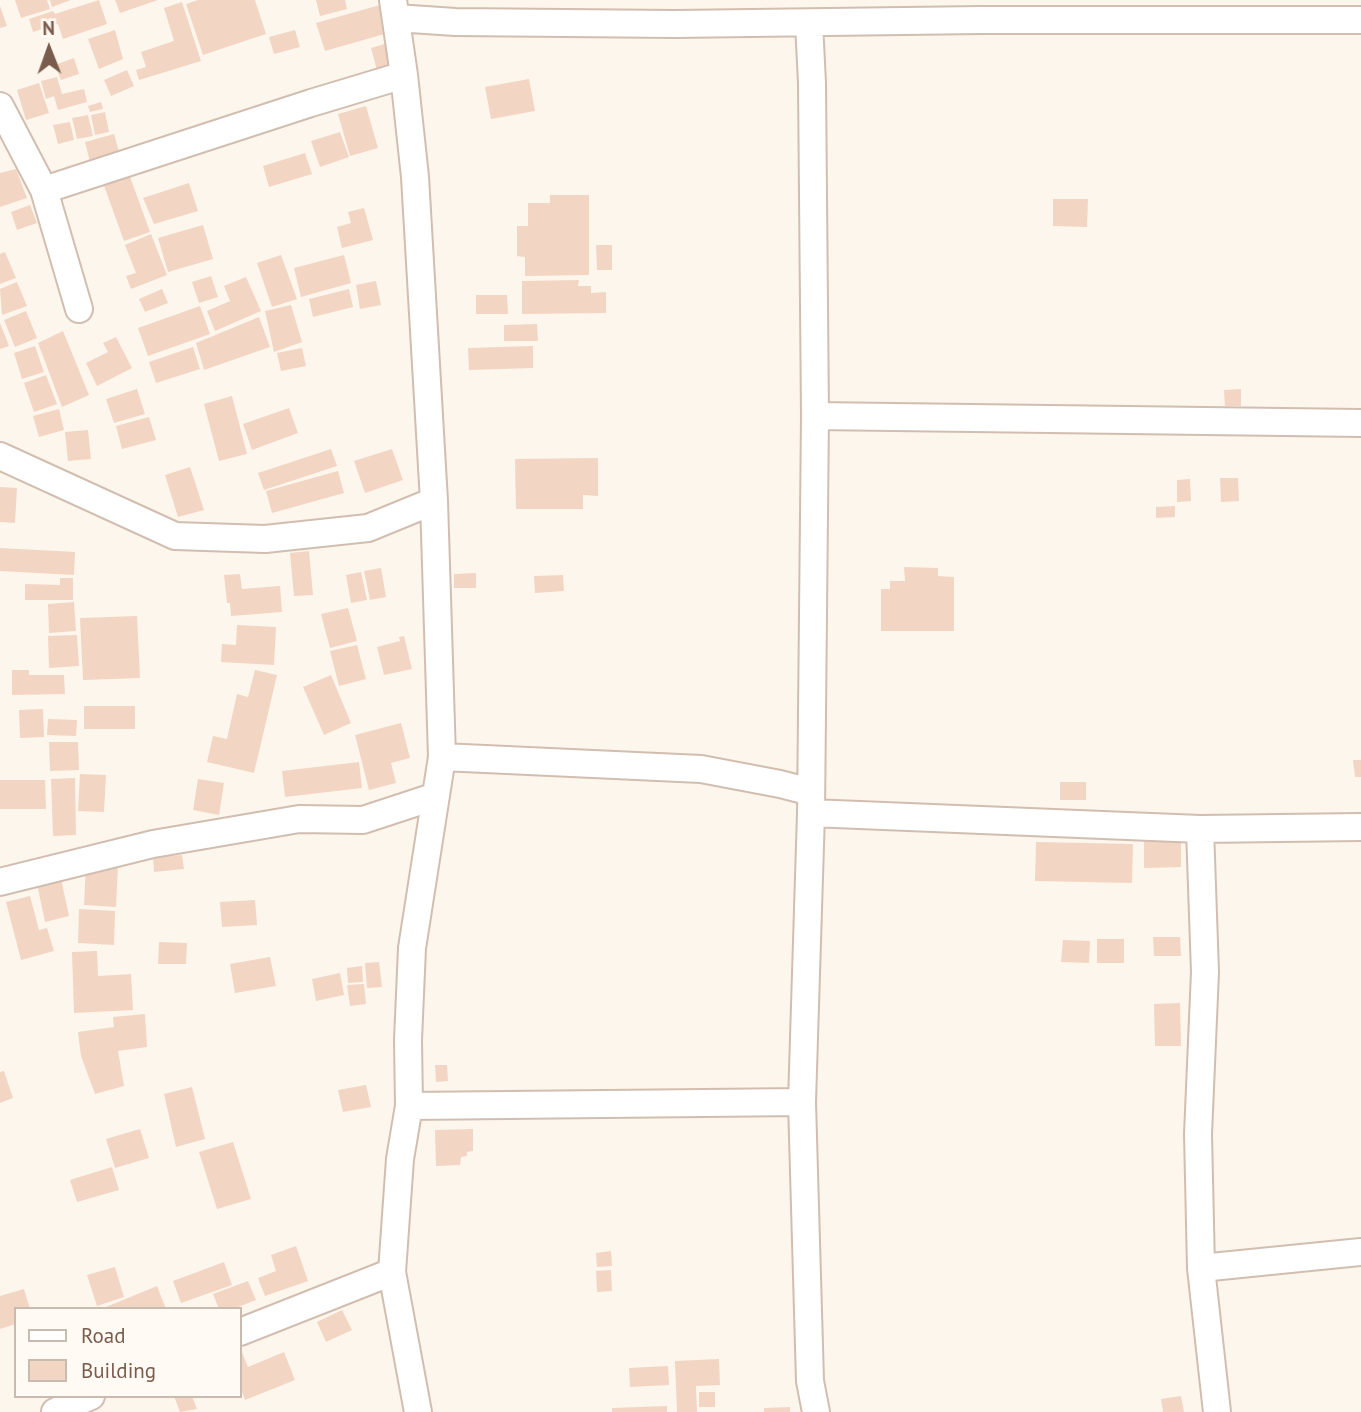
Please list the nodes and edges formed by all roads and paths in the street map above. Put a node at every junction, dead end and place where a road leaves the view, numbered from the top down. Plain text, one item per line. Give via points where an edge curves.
1 (394, 9) edge
2 (1361, 20) edge
3 (809, 23) junction
4 (404, 75) junction
5 (0, 106) edge
6 (44, 190) junction
7 (79, 309) dead end
8 (815, 416) junction
9 (1361, 423) edge
10 (0, 456) edge
11 (434, 501) junction
12 (442, 757) junction
13 (436, 796) junction
14 (811, 803) junction
15 (1361, 827) edge
16 (1200, 829) junction
17 (0, 882) edge
18 (803, 1102) junction
19 (409, 1106) junction
20 (1361, 1252) edge
21 (1201, 1268) junction
22 (392, 1272) junction
23 (242, 1331) edge
24 (86, 1398) edge
25 (55, 1412) edge
26 (418, 1412) edge
27 (816, 1412) edge
28 (1217, 1412) edge

1 - 3 street via 455,22
1 - 4 street
2 - 3 street
3 - 8 street
4 - 6 street
4 - 11 street via 415,177
5 - 6 street
6 - 7 street
8 - 9 street
8 - 14 street
10 - 11 street via 175,536 265,538 368,528
11 - 12 street
12 - 13 street
12 - 14 street via 701,769 780,784
13 - 17 street via 363,820 299,819 152,844
13 - 19 street via 412,947
14 - 16 street
14 - 18 street
15 - 16 street
16 - 21 street via 1205,972 1198,1134
18 - 19 street
18 - 27 street via 810,1381
19 - 22 street via 400,1159
20 - 21 street
21 - 28 street
22 - 23 street
22 - 26 street
24 - 25 street

